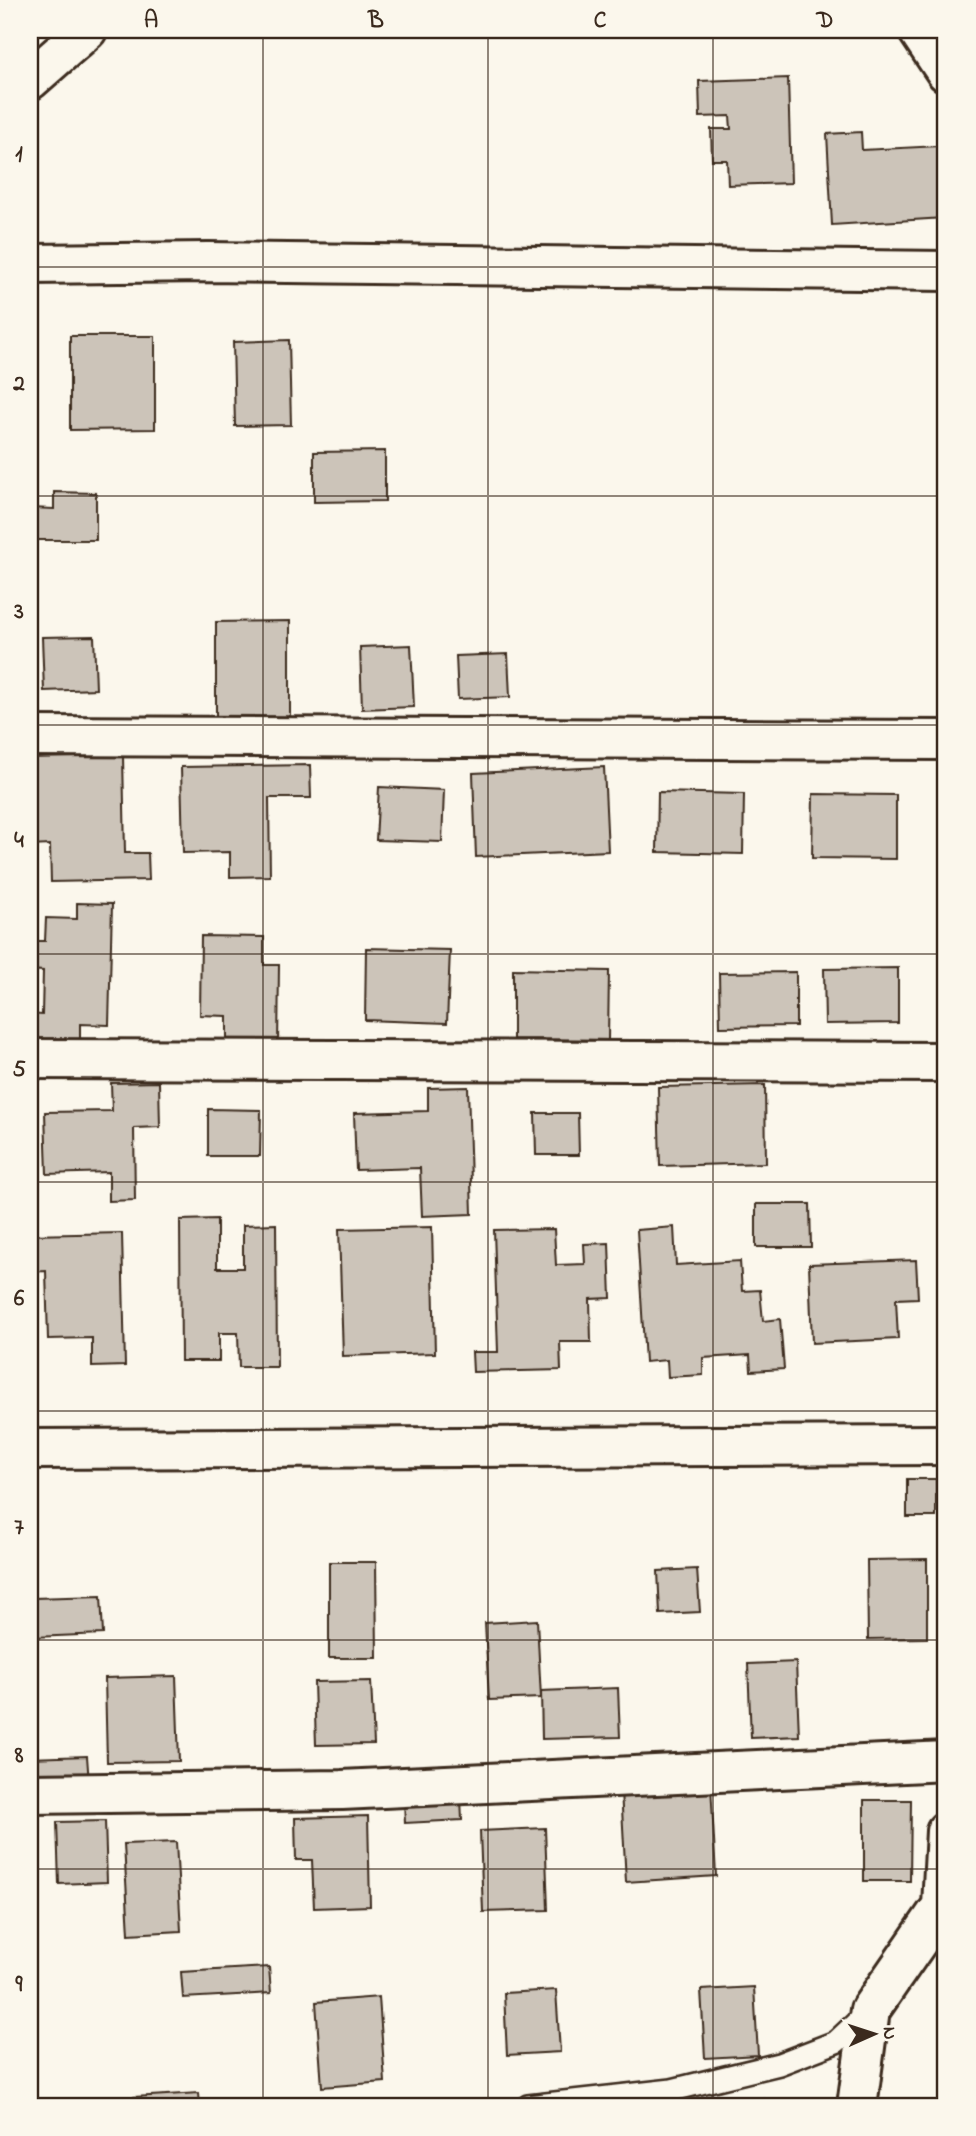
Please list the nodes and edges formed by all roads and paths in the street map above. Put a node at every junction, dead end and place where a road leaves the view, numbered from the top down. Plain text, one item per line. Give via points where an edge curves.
1 (87, 30) edge
2 (919, 30) edge
3 (946, 72) edge
4 (30, 80) edge
5 (30, 264) edge
6 (946, 271) edge
7 (30, 736) edge
8 (946, 740) edge
9 (30, 1059) edge
10 (946, 1062) edge
11 (946, 1446) edge
12 (30, 1449) edge
13 (946, 1761) edge
14 (30, 1794) edge
15 (946, 1831) edge
16 (870, 2010) junction
17 (527, 2106) edge
18 (857, 2106) edge

1 - 4 street
2 - 3 street
5 - 6 street
7 - 8 street
9 - 10 street
11 - 12 street
13 - 14 street via 342,1790
15 - 16 street via 942,1906
16 - 17 lane via 836,2042 779,2064 672,2090
16 - 18 street

